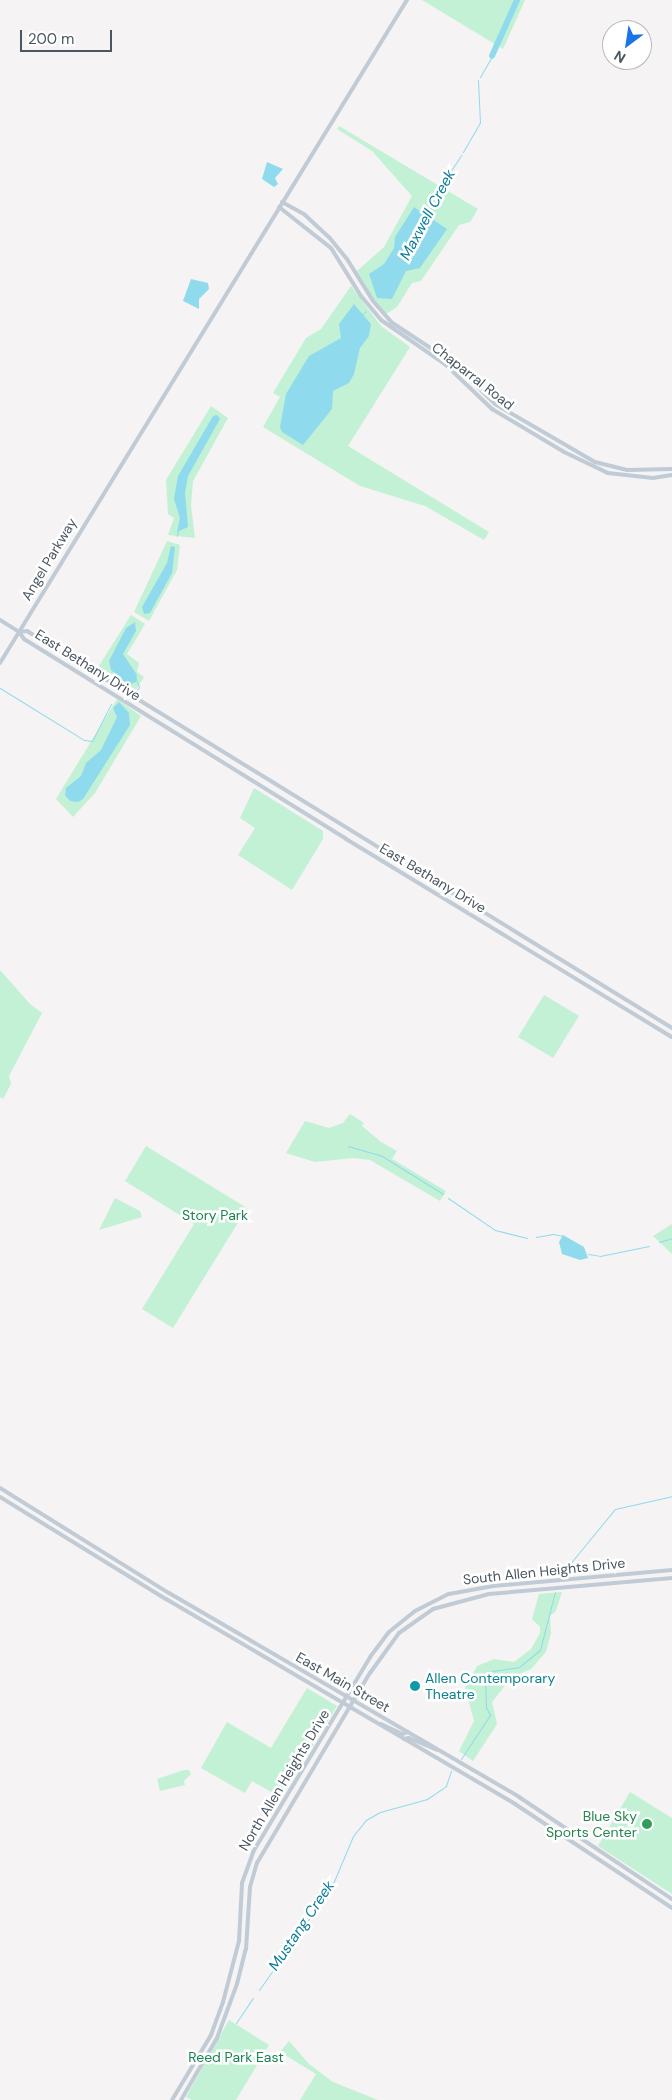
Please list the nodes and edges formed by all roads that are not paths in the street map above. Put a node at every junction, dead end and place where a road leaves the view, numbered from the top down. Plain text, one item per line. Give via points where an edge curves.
1 (407, 0) edge
2 (282, 202) junction
3 (279, 207) junction
4 (353, 269) junction
5 (348, 272) junction
6 (672, 469) edge
7 (672, 475) edge
8 (0, 620) edge
9 (19, 632) junction
10 (0, 663) edge
11 (256, 773) junction
12 (252, 780) junction
13 (544, 950) junction
14 (541, 957) junction
15 (672, 1028) edge
16 (672, 1037) edge
17 (0, 1488) edge
18 (14, 1496) junction
19 (0, 1497) edge
20 (10, 1504) junction
21 (50, 1519) junction
22 (46, 1526) junction
23 (672, 1570) edge
24 (626, 1574) junction
25 (672, 1578) edge
26 (627, 1581) junction
27 (532, 1582) junction
28 (532, 1589) junction
29 (208, 1624) junction
30 (243, 1637) junction
31 (382, 1640) junction
32 (389, 1644) junction
33 (280, 1659) junction
34 (277, 1664) junction
35 (346, 1698) junction
36 (352, 1701) junction
37 (343, 1703) junction
38 (349, 1707) junction
39 (377, 1723) junction
40 (408, 1732) junction
41 (404, 1739) junction
42 (439, 1751) junction
43 (647, 1883) junction
44 (643, 1889) junction
45 (672, 1899) edge
46 (672, 1908) edge
47 (172, 2100) edge
48 (181, 2100) edge

1 - 2 main road, Angel Parkway
2 - 3 main road, Angel Parkway
2 - 4 main road, Chaparral Road via 317,225
3 - 5 main road, Chaparral Road via 323,240
3 - 9 main road, Angel Parkway
4 - 5 main road
4 - 6 main road, Chaparral Road via 362,287 391,322 452,362 495,404 595,462 627,470
5 - 7 main road, Chaparral Road via 360,296 381,320 446,365 492,408 564,452 601,470 629,476
8 - 9 main road
9 - 10 main road, Angel Parkway
9 - 11 main road, East Bethany Drive via 27,631
9 - 12 main road, East Bethany Drive via 24,639
11 - 12 main road
11 - 13 main road, East Bethany Drive
12 - 14 main road, East Bethany Drive
13 - 14 main road
13 - 15 main road, East Bethany Drive
14 - 16 main road, East Bethany Drive
17 - 18 main road, East Main Street
18 - 20 main road
18 - 21 main road, East Main Street
19 - 20 main road, East Main Street
20 - 22 main road, East Main Street
21 - 22 main road
21 - 30 main road, East Main Street
22 - 29 main road, East Main Street
23 - 24 main road, South Allen Heights Drive
24 - 26 main road
24 - 27 main road, South Allen Heights Drive
25 - 26 main road, South Allen Heights Drive
26 - 28 main road, South Allen Heights Drive
27 - 28 main road
27 - 31 main road, South Allen Heights Drive via 449,1594 407,1616
28 - 32 main road, South Allen Heights Drive via 445,1604 416,1619
29 - 30 main road via 240,1640
29 - 34 main road, East Main Street
30 - 33 main road, East Main Street
31 - 32 main road
31 - 35 main road, South Allen Heights Drive
32 - 36 main road, South Allen Heights Drive
33 - 34 main road
33 - 35 main road, East Main Street
34 - 37 main road, East Main Street
35 - 36 main road, East Main Street
35 - 37 main road, North Allen Heights Drive
36 - 38 main road, North Allen Heights Drive
36 - 40 main road, East Main Street
37 - 38 main road, East Main Street
37 - 47 main road, North Allen Heights Drive via 250,1858 242,1883 238,1952 223,2002 211,2035
38 - 39 main road, East Main Street
38 - 48 main road, North Allen Heights Drive via 257,1863 250,1887 247,1942 237,1984 218,2038
39 - 40 main road via 402,1734
39 - 41 main road, East Main Street
40 - 42 main road, East Main Street
41 - 42 main road via 409,1738
41 - 44 main road, East Main Street via 515,1804
42 - 43 main road, East Main Street via 526,1802
43 - 44 main road
43 - 45 main road, East Main Street
44 - 46 main road, East Main Street

